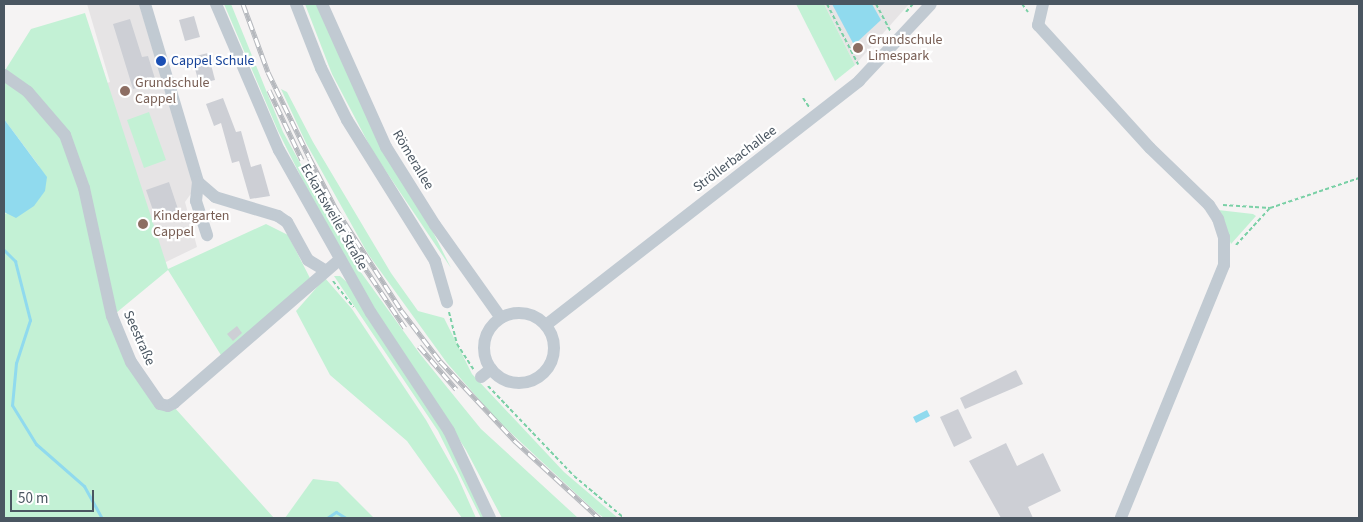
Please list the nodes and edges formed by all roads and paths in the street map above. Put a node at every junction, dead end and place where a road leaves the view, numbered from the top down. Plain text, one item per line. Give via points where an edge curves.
1 (145, 4) edge
2 (216, 4) edge
3 (296, 4) edge
4 (322, 4) edge
5 (827, 4) edge
6 (876, 4) edge
7 (913, 4) edge
8 (931, 4) edge
9 (1043, 4) edge
10 (903, 15) dead end
11 (897, 22) dead end
12 (890, 30) junction
13 (884, 37) dead end
14 (865, 58) dead end
15 (858, 64) junction
16 (852, 70) dead end
17 (4, 75) edge
18 (814, 102) dead end
19 (808, 106) dead end
20 (1359, 178) edge
21 (198, 182) junction
22 (1209, 205) junction
23 (1270, 208) junction
24 (207, 236) dead end
25 (340, 259) junction
26 (1224, 265) junction
27 (326, 271) junction
28 (447, 302) joint
29 (354, 309) dead end
30 (501, 318) junction
31 (546, 326) junction
32 (491, 369) junction
33 (481, 377) junction
34 (490, 518) edge
35 (624, 518) edge
36 (1121, 518) edge

1 - 21 street
2 - 25 street, Eckartsweiler Straße via 279,150
3 - 28 street via 321,68 347,120 435,261
4 - 30 street, Römerallee via 386,147
5 - 15 path
6 - 12 path
7 - 10 path
8 - 31 street, Ströllerbachallee via 852,87
9 - 22 street via 1038,25 1150,148
11 - 12 path
12 - 13 path
14 - 15 path
15 - 16 path
17 - 27 street, Seestraße via 28,92 65,135 84,188 112,316 131,362 160,404 168,406 174,403 299,298
18 - 19 path
20 - 23 path
21 - 24 street via 196,201
21 - 27 street via 215,197 282,219 293,230 308,260
22 - 23 path
22 - 26 street via 1218,218 1224,237
23 - 26 path via 1242,236
25 - 27 street, Seestraße
25 - 34 street, Eckartsweiler Straße via 449,431
26 - 36 street
27 - 29 path
28 - 33 path via 457,344
30 - 31 street via 522,313 532,315
30 - 32 street via 489,330 484,347
31 - 32 street via 554,342 554,354 543,374 533,380 516,382 500,377
32 - 33 street
33 - 35 path via 574,476

